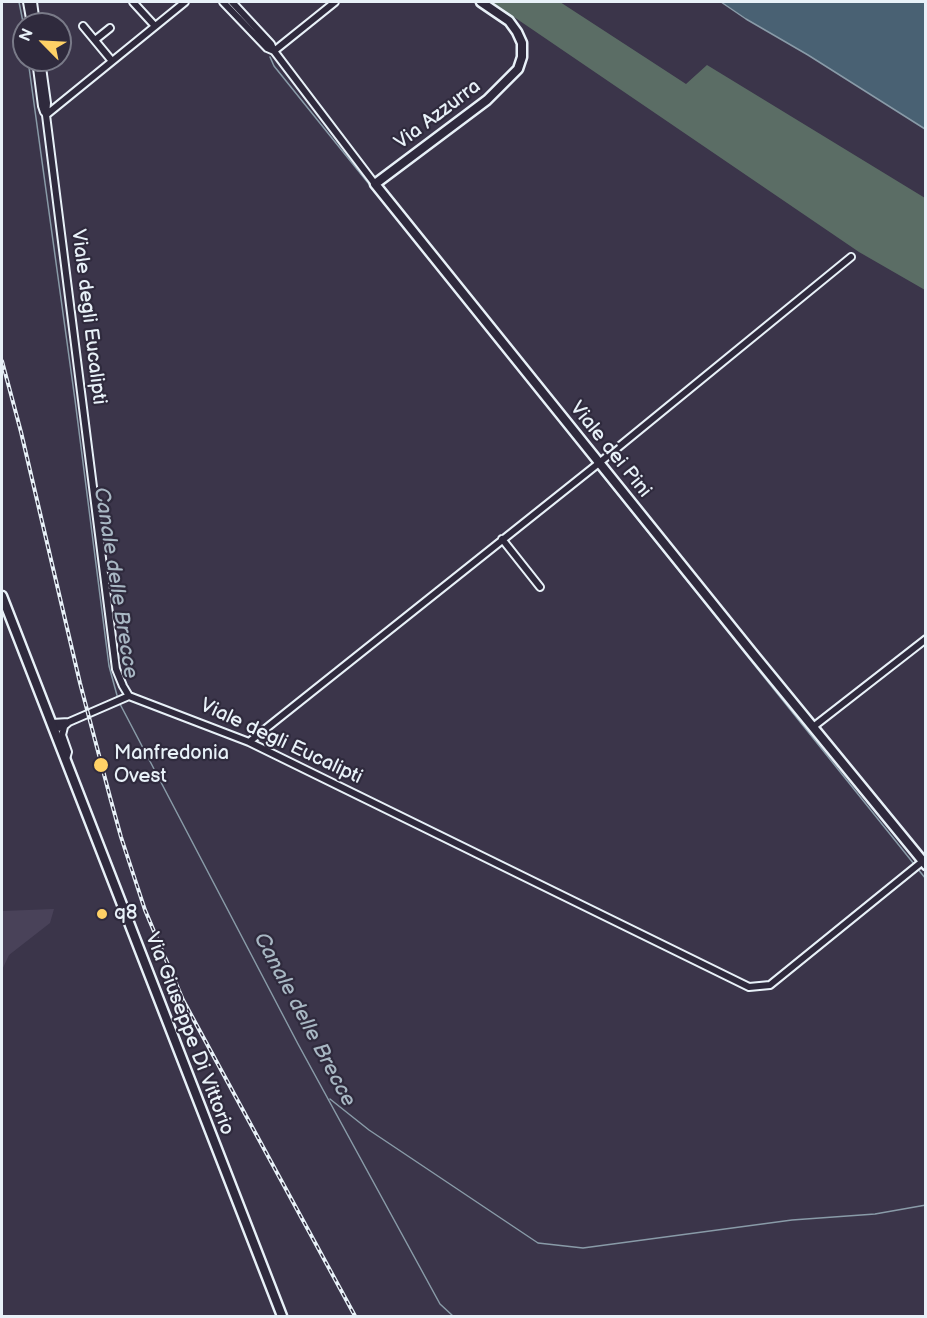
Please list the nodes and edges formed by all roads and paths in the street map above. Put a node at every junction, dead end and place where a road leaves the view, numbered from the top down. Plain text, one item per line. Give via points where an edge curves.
1 (133, 2) edge
2 (185, 2) edge
3 (224, 2) edge
4 (232, 2) edge
5 (335, 2) edge
6 (481, 2) edge
7 (83, 26) dead end
8 (155, 26) junction
9 (110, 28) dead end
10 (95, 40) junction
11 (274, 51) junction
12 (112, 61) junction
13 (38, 72) edge
14 (42, 72) edge
15 (46, 115) junction
16 (375, 184) junction
17 (851, 256) dead end
18 (599, 463) junction
19 (502, 539) junction
20 (540, 587) dead end
21 (2, 596) edge
22 (926, 639) edge
23 (127, 697) junction
24 (66, 724) junction
25 (52, 725) junction
26 (813, 727) junction
27 (249, 742) junction
28 (66, 759) junction
29 (922, 863) edge
30 (282, 1317) edge

1 - 8 street
2 - 8 street
3 - 11 street, Viale dei Pini
4 - 11 street, Viale dei Pini via 272,44
5 - 11 street
6 - 16 street, Via Azzurra via 509,21 517,32 522,43 518,69 487,100
7 - 10 street
8 - 12 street
9 - 10 street
10 - 12 street
11 - 16 street, Viale dei Pini
12 - 15 street
13 - 15 street, Viale degli Eucalipti
14 - 15 street, Viale degli Eucalipti
15 - 23 street, Viale degli Eucalipti via 116,669
16 - 18 street, Viale dei Pini
17 - 18 street
18 - 19 street
18 - 26 street, Viale dei Pini
19 - 20 street
19 - 27 street
21 - 25 street, Via Giuseppe Di Vittorio
22 - 26 street
23 - 24 street
23 - 27 street, Viale degli Eucalipti
24 - 25 street
24 - 28 street via 62,735 68,752
25 - 28 street, Via Giuseppe Di Vittorio
26 - 29 street, Viale dei Pini
27 - 29 street, Viale degli Eucalipti via 749,987 770,986
28 - 30 street, Via Giuseppe Di Vittorio

